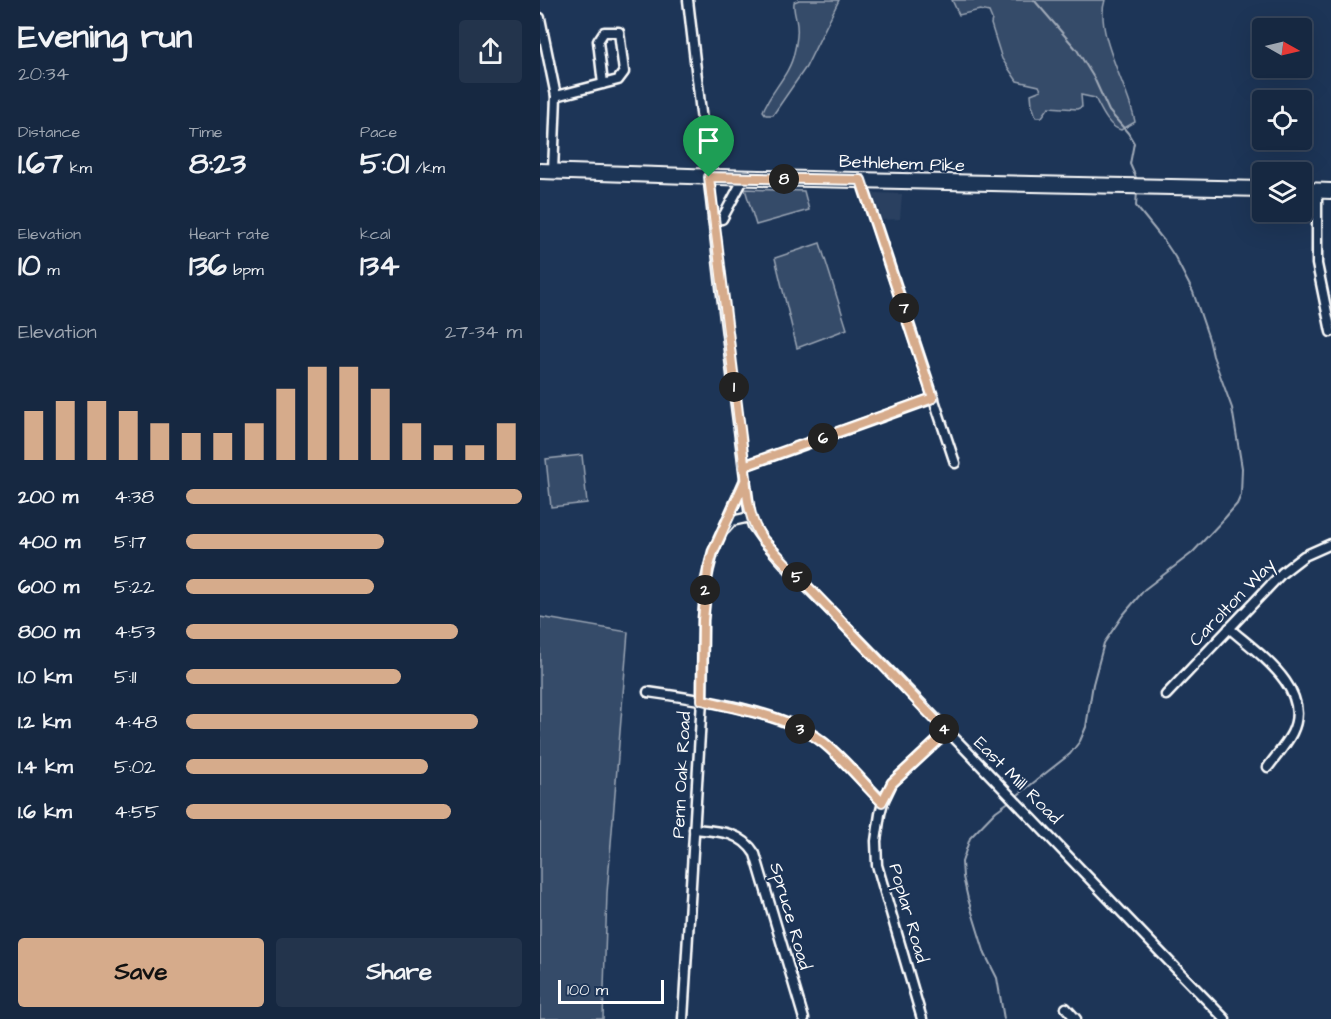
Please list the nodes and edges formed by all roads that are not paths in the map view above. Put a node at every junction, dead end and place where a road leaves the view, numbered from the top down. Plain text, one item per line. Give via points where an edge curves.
1 (688, 0) edge
2 (540, 18) edge
3 (603, 84) junction
4 (556, 96) junction
5 (546, 171) edge
6 (709, 177) junction
7 (744, 178) junction
8 (861, 180) junction
9 (1252, 189) edge
10 (1324, 191) edge
11 (713, 220) junction
12 (1331, 332) edge
13 (933, 398) junction
14 (955, 463) dead end
15 (744, 466) junction
16 (746, 479) junction
17 (750, 517) junction
18 (720, 536) junction
19 (1331, 544) edge
20 (1229, 628) junction
21 (648, 692) dead end
22 (1166, 695) dead end
23 (702, 700) junction
24 (947, 732) junction
25 (1268, 767) dead end
26 (882, 802) junction
27 (694, 829) junction
28 (1066, 1008) dead end
29 (683, 1019) edge
30 (804, 1019) edge
31 (922, 1019) edge
32 (1076, 1019) edge
33 (1225, 1019) edge

1 - 6 street, East Mill Road
2 - 4 street
3 - 3 street via 618,80 624,72 619,32 604,33 598,41
3 - 4 street
4 - 5 street
5 - 6 main road, Bethlehem Pike
6 - 7 main road, Bethlehem Pike
6 - 11 street, East Mill Road
7 - 8 main road, Bethlehem Pike
7 - 11 street via 722,219
8 - 9 main road, Bethlehem Pike
8 - 13 street
10 - 12 street via 1317,264
11 - 15 street, East Mill Road
13 - 14 street
13 - 15 street
15 - 16 street, East Mill Road
16 - 17 street, East Mill Road
16 - 18 street, Penn Oak Road
17 - 18 street via 732,521
17 - 24 street, East Mill Road via 763,540 788,568
18 - 23 street, Penn Oak Road via 706,580
19 - 20 street, Carolton Way via 1296,561
20 - 22 street, Carolton Way
20 - 25 street via 1284,678 1294,697 1296,719 1292,733
21 - 23 street
23 - 26 street via 794,726 823,742
23 - 27 street, Penn Oak Road
24 - 26 street, Poplar Road via 892,783
24 - 33 street, East Mill Road
26 - 31 street, Poplar Road via 877,865
27 - 29 street, Penn Oak Road
27 - 30 street, Spruce Road via 734,835 754,854
28 - 32 street

